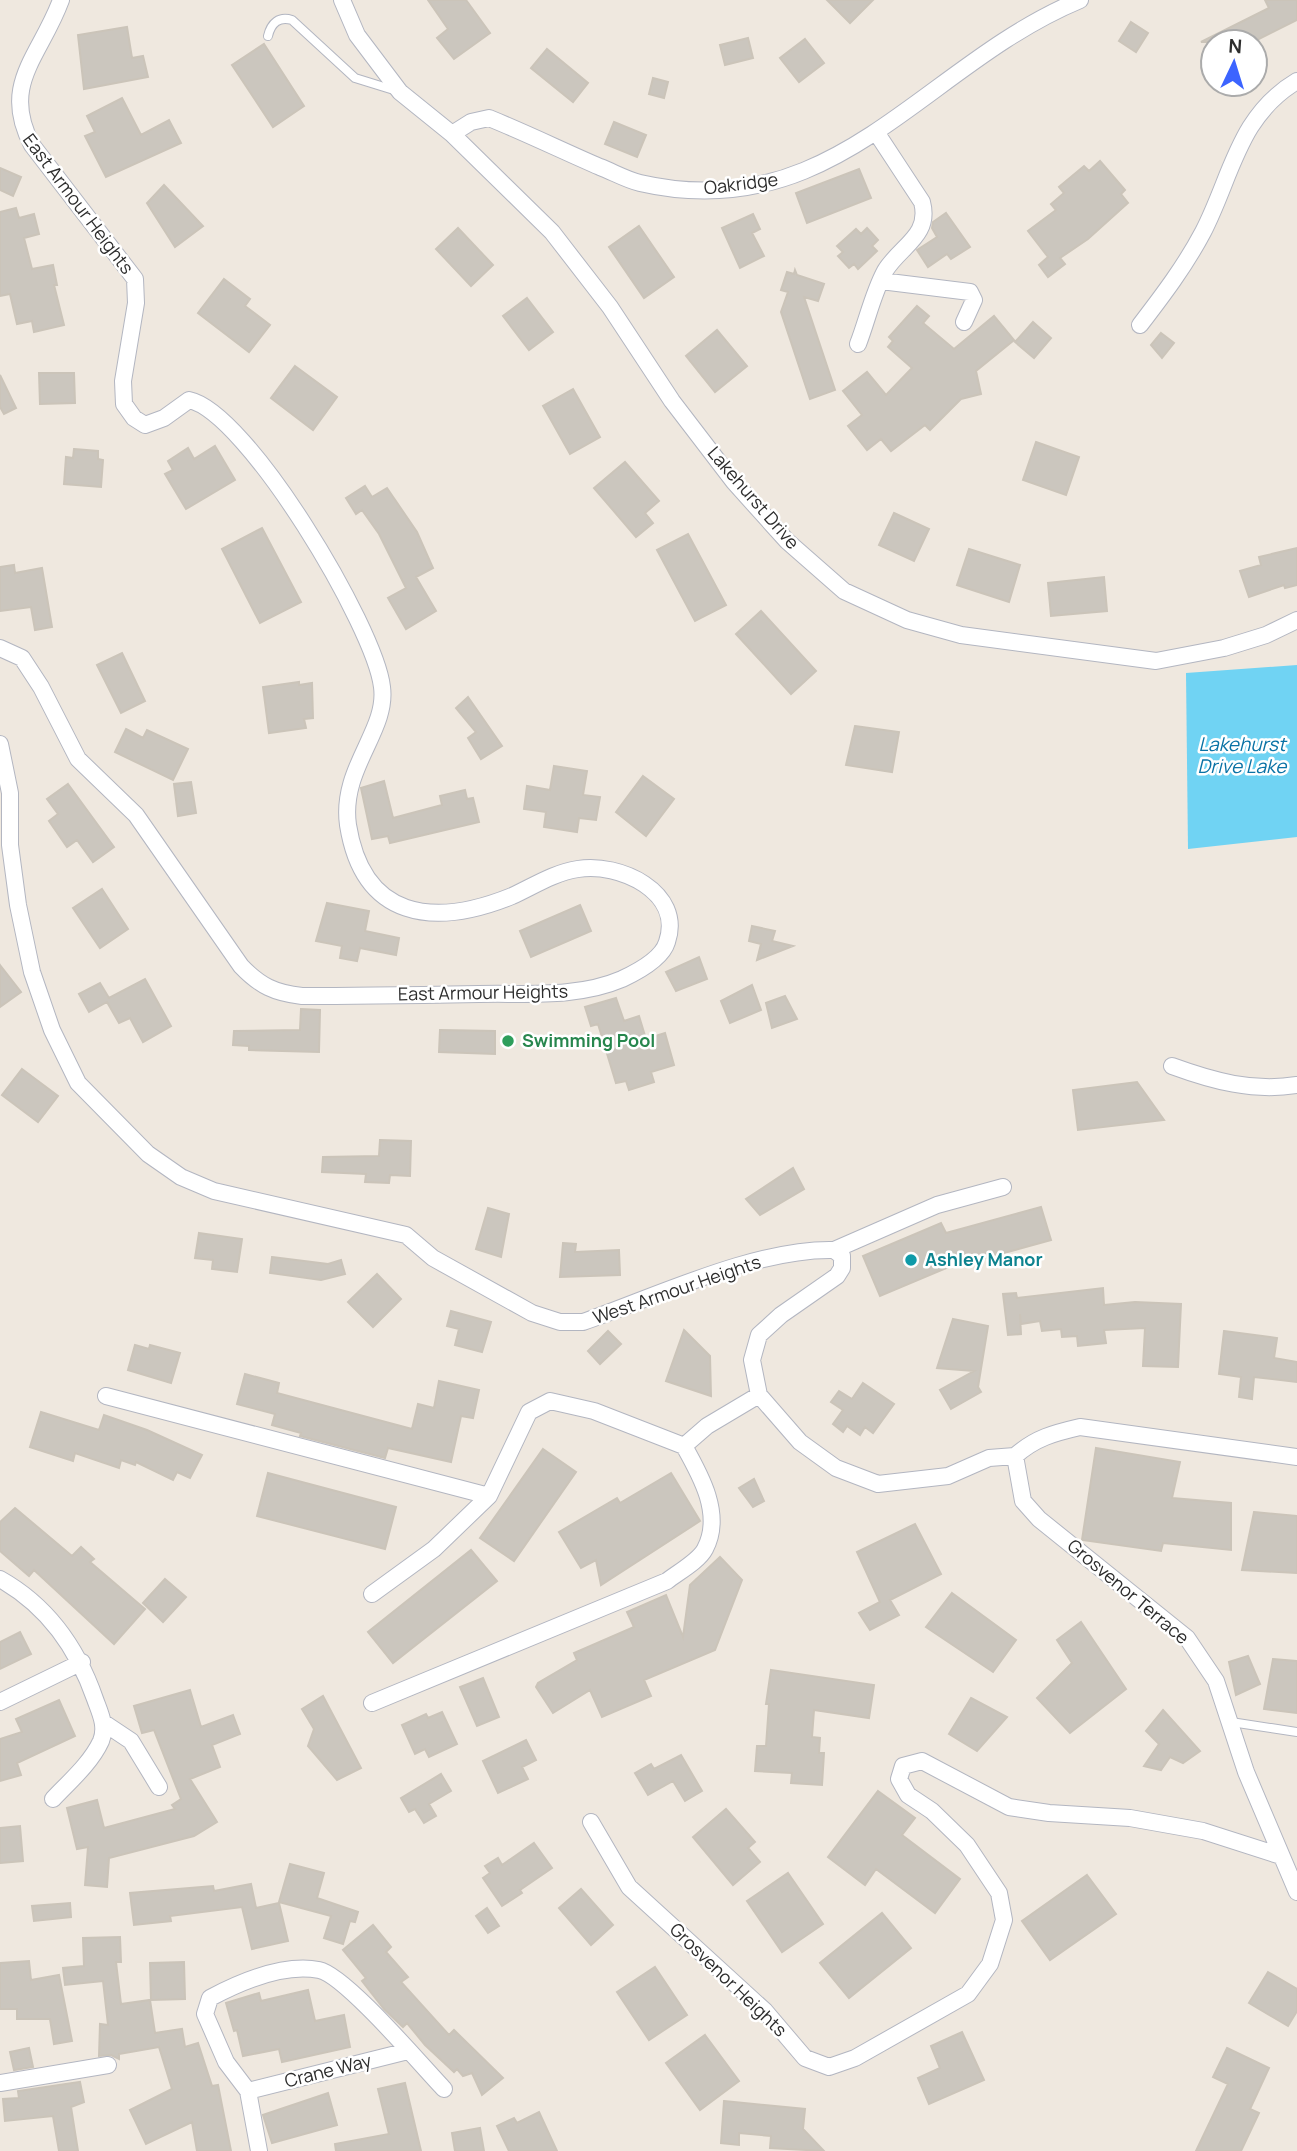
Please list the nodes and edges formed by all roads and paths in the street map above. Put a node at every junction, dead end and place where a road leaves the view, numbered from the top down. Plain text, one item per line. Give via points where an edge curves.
1 (61, 0) edge
2 (342, 0) edge
3 (1080, 0) edge
4 (268, 36) dead end
5 (1297, 81) edge
6 (400, 92) junction
7 (876, 132) junction
8 (452, 134) junction
9 (881, 281) junction
10 (964, 321) dead end
11 (1140, 325) dead end
12 (858, 344) dead end
13 (1297, 620) edge
14 (0, 648) edge
15 (0, 744) edge
16 (1172, 1066) dead end
17 (1297, 1085) edge
18 (1003, 1187) dead end
19 (834, 1250) junction
20 (759, 1395) junction
21 (106, 1396) dead end
22 (684, 1446) junction
23 (1015, 1456) junction
24 (1297, 1457) edge
25 (489, 1496) junction
26 (0, 1579) edge
27 (372, 1594) dead end
28 (82, 1662) junction
29 (0, 1702) edge
30 (372, 1703) dead end
31 (1231, 1722) junction
32 (104, 1723) junction
33 (1297, 1732) edge
34 (159, 1787) dead end
35 (52, 1799) dead end
36 (591, 1822) dead end
37 (1281, 1856) junction
38 (1297, 1892) edge
39 (408, 2051) junction
40 (108, 2066) dead end
41 (0, 2083) edge
42 (444, 2089) dead end
43 (248, 2091) junction
44 (259, 2151) edge

1 - 14 street, East Armour Heights via 16,87 13,109 32,145 135,279 124,404 145,425 189,400 204,403 243,441 310,530 332,569 383,688 381,714 361,752 346,806 355,859 377,894 408,910 439,912 510,897 560,872 594,866 621,871 650,886 668,915 667,943 652,961 624,978 569,993 302,996 270,990 241,966 135,815 78,759 22,658
2 - 6 street, Lakehurst Drive via 357,35
3 - 7 street, Oakridge via 1009,36
4 - 6 lane via 280,19 292,20 355,78
5 - 11 street via 1262,109 1237,145 1202,234 1175,280
6 - 8 street, Lakehurst Drive
7 - 8 street, Oakridge via 829,162 774,184 698,191 638,183 489,118
7 - 9 street via 925,213 916,238
8 - 13 street, Lakehurst Drive via 552,232 734,482 787,541 844,591 907,620 961,635 1156,661 1224,648
9 - 10 street via 970,292 975,300
9 - 12 street
15 - 19 street, West Armour Heights via 10,793 10,845 18,905 32,972 52,1030 78,1083 148,1154 181,1177 246,1200 406,1235 433,1258 532,1313 560,1322 583,1322 737,1267 784,1255
16 - 17 street via 1218,1083
18 - 19 street, West Armour Heights via 936,1205
19 - 20 street via 842,1256 837,1276 759,1335 752,1360
20 - 22 street via 707,1426
20 - 23 street via 800,1442 836,1468 878,1484 948,1476 989,1458
21 - 25 street
22 - 25 street via 594,1411 550,1401 529,1412
22 - 30 street via 701,1475 712,1514 705,1551 667,1581
23 - 24 street via 1048,1434 1080,1427
23 - 31 street, Grosvenor Terrace via 1023,1501 1187,1638 1216,1681
25 - 27 street via 434,1549
26 - 28 street via 25,1593
28 - 29 street
28 - 32 street
31 - 33 lane
31 - 37 street, Grosvenor Terrace
32 - 34 street via 131,1741
32 - 35 street via 101,1740 83,1767
36 - 37 street, Grosvenor Heights via 629,1886 765,2011 805,2059 829,2067 855,2058 968,1994 990,1964 1004,1920 999,1893 967,1844 908,1795 899,1779 903,1766 922,1761 1009,1807 1191,1828
37 - 38 street, Grosvenor Terrace
39 - 42 street
39 - 43 street, Crane Way
39 - 43 street via 363,2002 321,1970 298,1969 242,1981 210,1998 205,2014 226,2062
40 - 41 street
43 - 44 street

